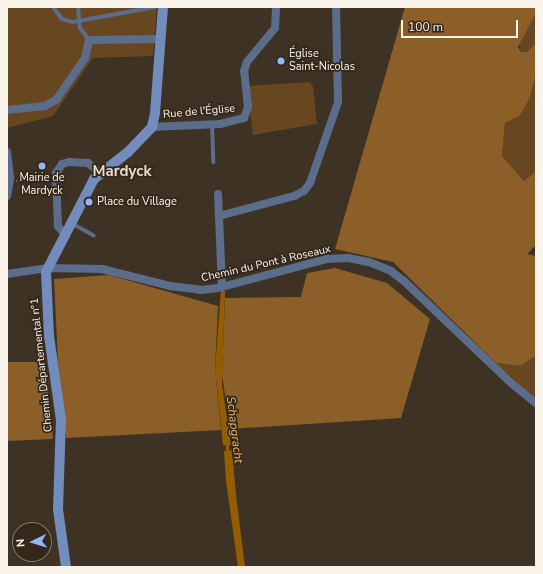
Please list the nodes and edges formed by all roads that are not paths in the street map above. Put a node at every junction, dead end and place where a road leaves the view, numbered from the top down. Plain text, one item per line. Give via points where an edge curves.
1 (53, 7) edge
2 (78, 7) edge
3 (155, 7) edge
4 (163, 7) edge
5 (276, 7) edge
6 (336, 7) edge
7 (78, 22) junction
8 (161, 39) junction
9 (89, 40) junction
10 (7, 110) edge
11 (212, 124) junction
12 (152, 127) junction
13 (7, 152) edge
14 (213, 162) dead end
15 (100, 173) junction
16 (218, 194) dead end
17 (7, 196) edge
18 (219, 216) junction
19 (71, 223) junction
20 (66, 236) junction
21 (94, 236) dead end
22 (47, 268) junction
23 (7, 274) edge
24 (222, 287) junction
25 (536, 403) edge
26 (66, 567) edge

1 - 7 lane via 62,19
2 - 7 lane
3 - 7 lane
4 - 8 street
5 - 11 street, Rue de l'Église via 275,28 247,62 244,74 248,107 245,116 238,121
6 - 18 street via 338,102 310,183 304,191 294,196
7 - 9 lane
8 - 9 street
8 - 12 street
9 - 10 street via 85,58 56,100 45,106
11 - 12 street, Rue de l'Église
11 - 14 lane
12 - 15 street, Chemin Départemental n°1 via 124,156
13 - 17 street via 10,182
15 - 19 street, Chemin Départemental n°1 via 92,182
15 - 20 street via 88,163 61,165 54,178 58,226
16 - 18 street
18 - 24 street
19 - 20 street, Chemin Départemental n°1
19 - 21 lane
20 - 22 street, Chemin Départemental n°1
22 - 23 street, Chemin du Pont à Roseaux
22 - 24 street, Chemin du Pont à Roseaux via 105,269 191,290
22 - 26 street, Chemin Départemental n°1 via 45,281 49,336 61,420 58,509
24 - 25 street, Chemin du Pont à Roseaux via 327,259 348,258 375,264 404,281 511,383

